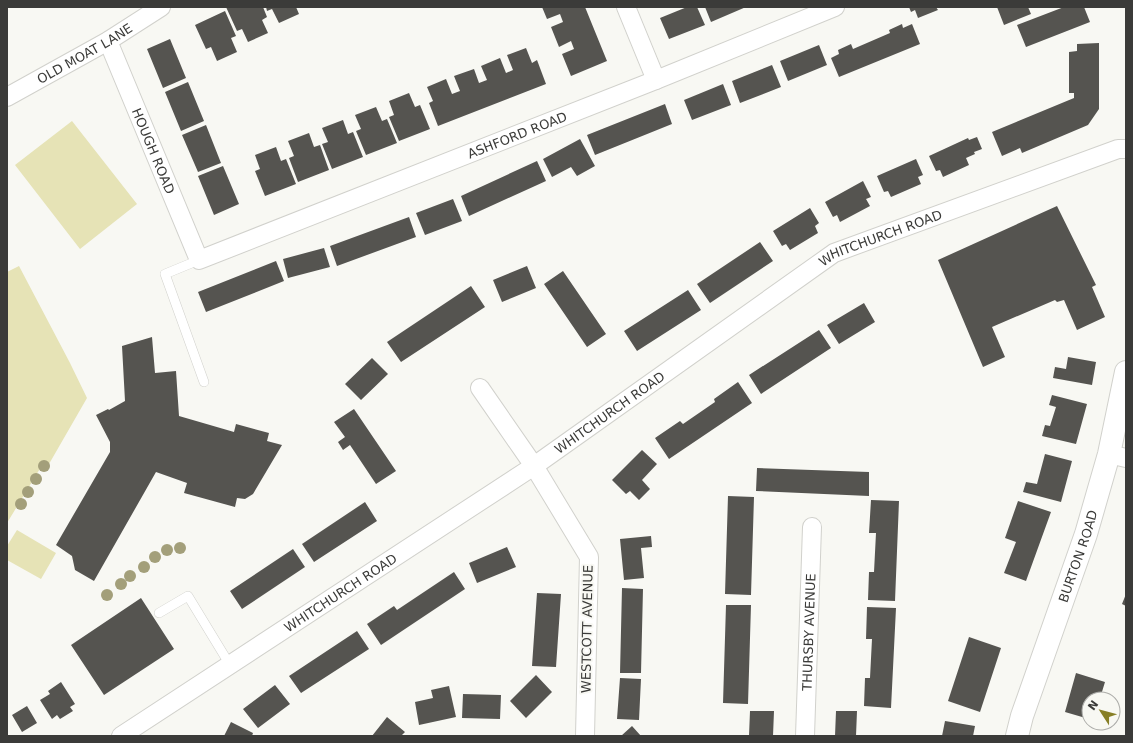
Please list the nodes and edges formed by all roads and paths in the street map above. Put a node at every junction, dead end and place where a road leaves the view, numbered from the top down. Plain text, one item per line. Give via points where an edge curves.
1 (626, 7) edge
2 (835, 7) edge
3 (154, 9) edge
4 (108, 41) junction
5 (656, 80) junction
6 (9, 91) edge
7 (1126, 149) edge
8 (199, 260) junction
9 (1126, 372) edge
10 (204, 382) dead end
11 (480, 388) dead end
12 (1118, 456) edge
13 (534, 466) junction
14 (812, 527) dead end
15 (159, 613) dead end
16 (230, 665) junction
17 (143, 730) edge
18 (121, 736) edge
19 (585, 736) edge
20 (805, 736) edge
21 (1017, 736) edge

1 - 5 street
2 - 5 street, ASHFORD ROAD
3 - 4 street, OLD MOAT LANE
4 - 6 street, OLD MOAT LANE
4 - 8 street, HOUGH ROAD
5 - 8 street, ASHFORD ROAD
7 - 13 street, WHITCHURCH ROAD via 1118,149 834,252
8 - 10 lane via 165,274
9 - 12 street, BURTON ROAD
11 - 13 street, WESTCOTT AVENUE
12 - 21 street, BURTON ROAD via 1086,534
13 - 16 street, WHITCHURCH ROAD
13 - 19 street, WESTCOTT AVENUE via 589,557
14 - 20 street, THURSBY AVENUE
15 - 16 lane via 188,596
16 - 17 street, WHITCHURCH ROAD
17 - 18 street, WHITCHURCH ROAD

